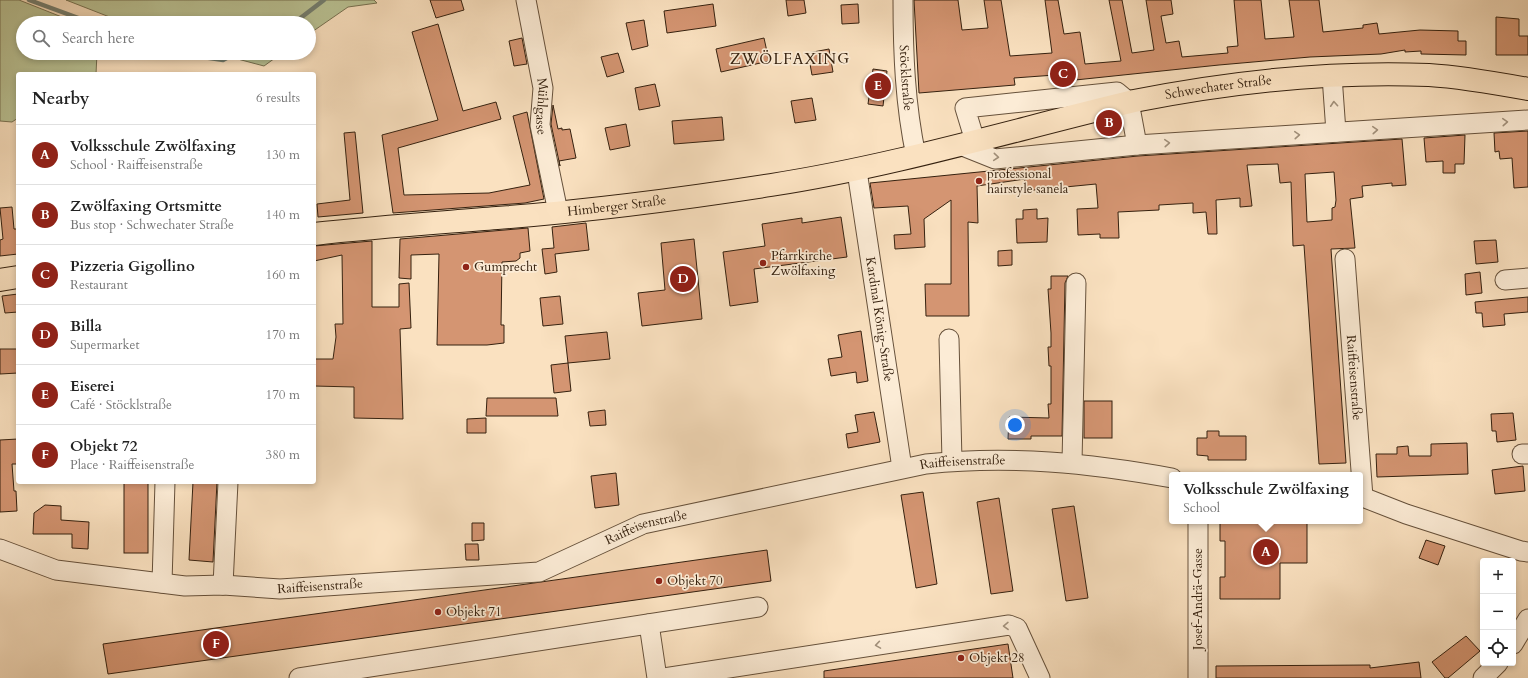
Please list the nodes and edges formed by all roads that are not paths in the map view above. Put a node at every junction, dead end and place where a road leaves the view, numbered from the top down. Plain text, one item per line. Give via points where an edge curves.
1 (526, 0) edge
2 (903, 0) edge
3 (1332, 76) junction
4 (1528, 89) edge
5 (1129, 102) junction
6 (1528, 120) edge
7 (1336, 132) junction
8 (967, 143) junction
9 (1137, 145) junction
10 (916, 156) junction
11 (857, 171) junction
12 (558, 212) junction
13 (316, 234) edge
14 (1346, 259) dead end
15 (16, 278) edge
16 (1528, 278) edge
17 (0, 280) edge
18 (1505, 280) dead end
19 (1076, 283) dead end
20 (949, 339) dead end
21 (952, 461) junction
22 (1072, 462) junction
23 (902, 468) junction
24 (1359, 472) edge
25 (1169, 478) edge
26 (165, 484) edge
27 (228, 484) edge
28 (1363, 497) edge
29 (1198, 524) edge
30 (0, 549) edge
31 (1528, 552) edge
32 (162, 583) junction
33 (223, 585) junction
34 (758, 607) dead end
35 (1528, 619) edge
36 (649, 624) junction
37 (1516, 639) edge
38 (1495, 666) edge
39 (299, 678) edge
40 (657, 678) edge
41 (664, 678) edge
42 (1040, 678) edge
43 (1198, 678) edge
44 (1483, 678) edge

1 - 12 street, Mühlgasse via 543,88 540,125
2 - 10 street, Stöcklstraße via 906,95
3 - 4 main road, Schwechater Straße via 1430,75 1473,79
3 - 5 main road, Schwechater Straße via 1214,88
7 -> 3 street
5 - 8 main road, Schwechater Straße
5 - 8 street via 1117,92 964,108
5 - 9 street
7 -> 6 street
9 -> 7 street
8 -> 9 street via 995,159
8 - 10 main road, Schwechater Straße
10 - 11 main road, Himberger Straße
11 - 12 main road, Himberger Straße via 771,186
11 - 23 street, Kardinal König-Straße
12 - 13 main road, Himberger Straße
14 - 24 street, Raiffeisenstraße
15 - 17 main road
16 - 18 street
19 - 22 street
20 - 21 street
21 - 22 street, Raiffeisenstraße
21 - 23 street, Raiffeisenstraße
22 - 25 street, Raiffeisenstraße
23 - 33 street, Raiffeisenstraße via 643,524 539,572 280,589
26 - 32 street
27 - 33 street
28 - 31 street, Raiffeisenstraße via 1414,517
29 - 43 street, Josef-Andrä-Gasse
30 - 32 street, Raiffeisenstraße via 56,570
32 - 33 street, Raiffeisenstraße via 185,586
34 - 36 street
35 - 37 street
36 - 39 street
36 - 40 street
38 - 44 street
42 -> 41 street via 1017,628 1009,624

